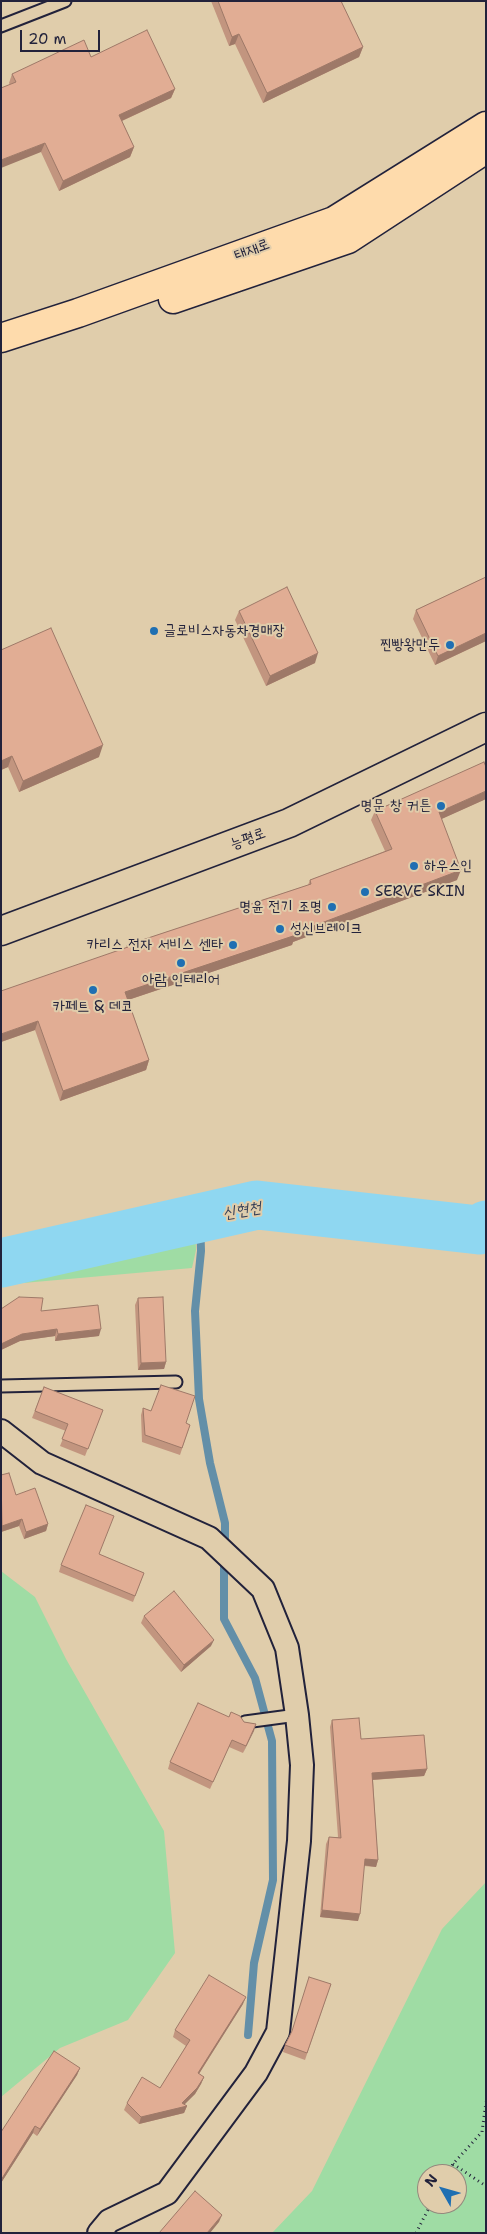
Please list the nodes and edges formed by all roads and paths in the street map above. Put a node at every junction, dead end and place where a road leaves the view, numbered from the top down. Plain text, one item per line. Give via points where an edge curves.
1 (65, 1) edge
2 (1, 26) edge
3 (486, 126) edge
4 (486, 149) edge
5 (1, 338) edge
6 (1, 357) edge
7 (486, 727) edge
8 (1, 931) edge
9 (176, 1382) dead end
10 (1, 1386) edge
11 (1, 1431) edge
12 (297, 1715) junction
13 (245, 1722) edge
14 (486, 2102) edge
15 (453, 2164) edge
16 (467, 2173) edge
17 (486, 2186) edge
18 (426, 2214) edge
19 (99, 2233) edge
20 (416, 2233) edge

1 - 2 lane
3 - 5 highway, 태재로 via 334,221
4 - 6 highway, 태재로 via 348,239
7 - 8 main road, 능평로 via 289,823
9 - 10 lane
11 - 12 street via 42,1463 209,1538 262,1589 287,1648
12 - 13 lane
12 - 19 street via 302,1764 299,1841 278,2032 256,2073 167,2193 109,2221
14 - 15 path via 482,2132
16 - 17 path
18 - 20 path

